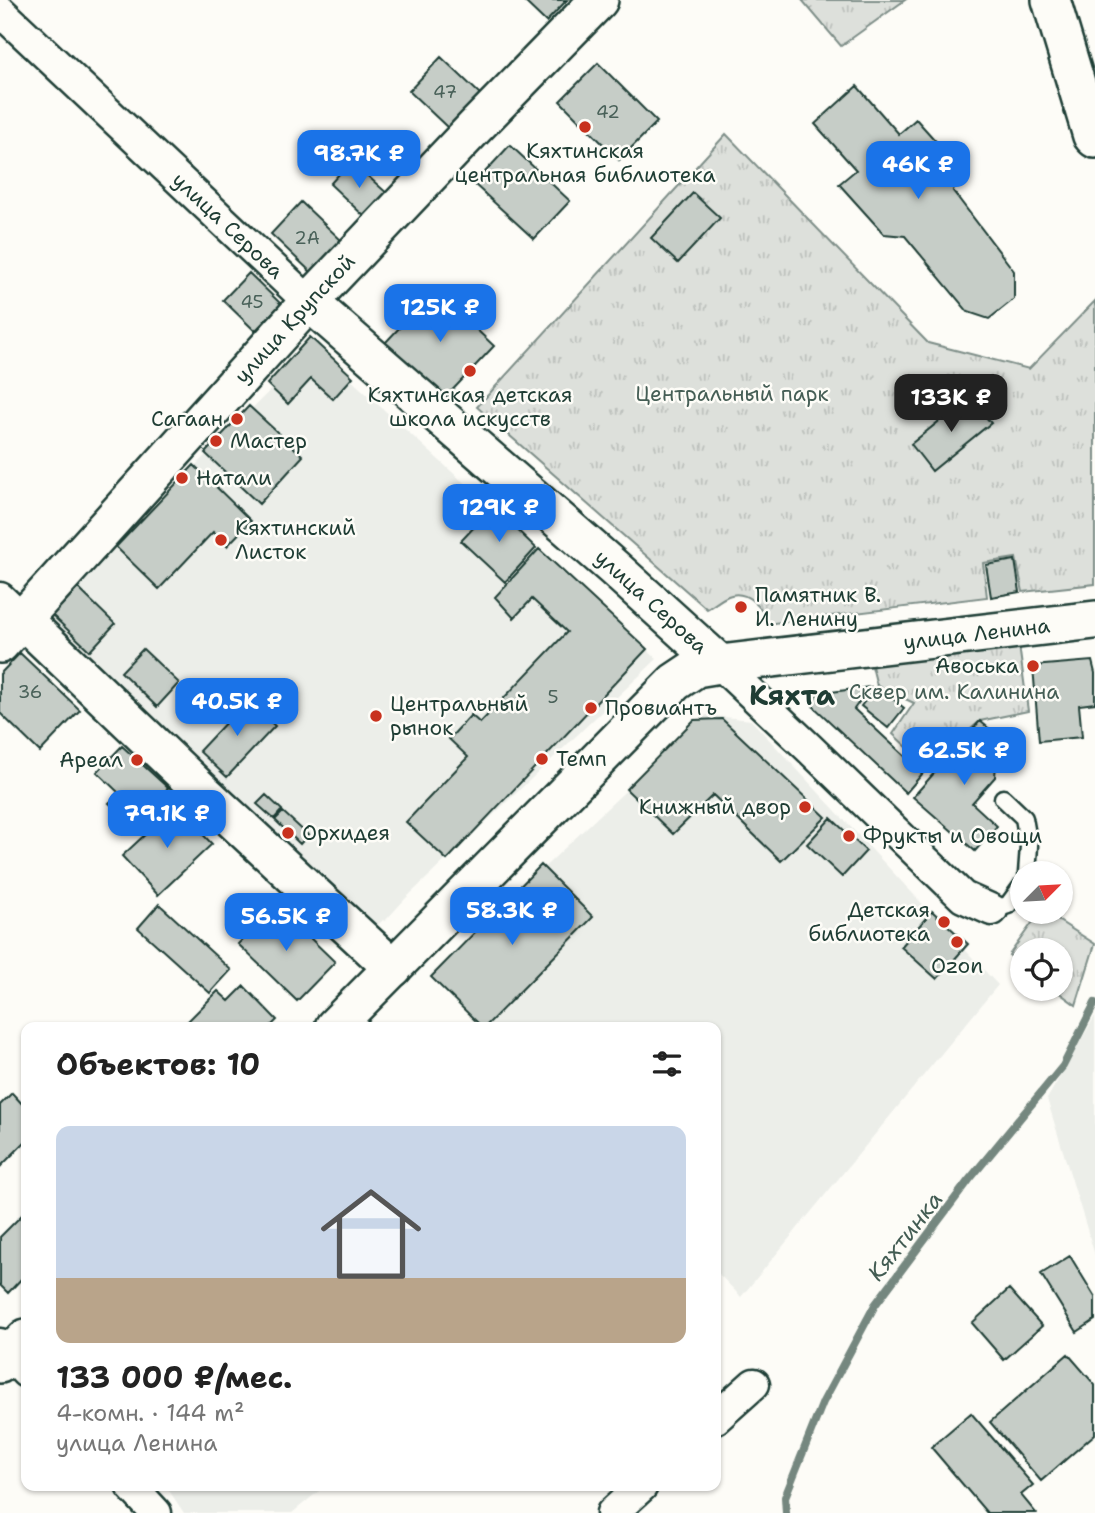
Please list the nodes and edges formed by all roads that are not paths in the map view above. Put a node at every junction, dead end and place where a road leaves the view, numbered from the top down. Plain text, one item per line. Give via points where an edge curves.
1 (599, 0) edge
2 (1051, 0) edge
3 (0, 11) edge
4 (1095, 139) edge
5 (309, 302) junction
6 (7, 620) edge
7 (1095, 620) edge
8 (720, 664) junction
9 (1003, 798) dead end
10 (1028, 861) edge
11 (1010, 902) edge
12 (992, 909) joint
13 (393, 968) junction
14 (339, 1022) edge
15 (754, 1384) dead end
16 (721, 1414) edge
17 (136, 1491) edge
18 (636, 1491) edge
19 (156, 1513) edge
20 (612, 1513) edge

1 - 5 street, улица Крупской
2 - 4 street
3 - 5 street, улица Серова
5 - 6 street, улица Крупской
5 - 8 street, улица Серова
6 - 13 street
7 - 8 street, улица Ленина
8 - 12 street, улица Серова via 963,897
8 - 13 street, улица Ленина via 696,668 675,682
9 - 10 lane via 1024,818
11 - 12 lane
13 - 14 street, улица Ленина
15 - 16 street
17 - 19 street
18 - 20 street

